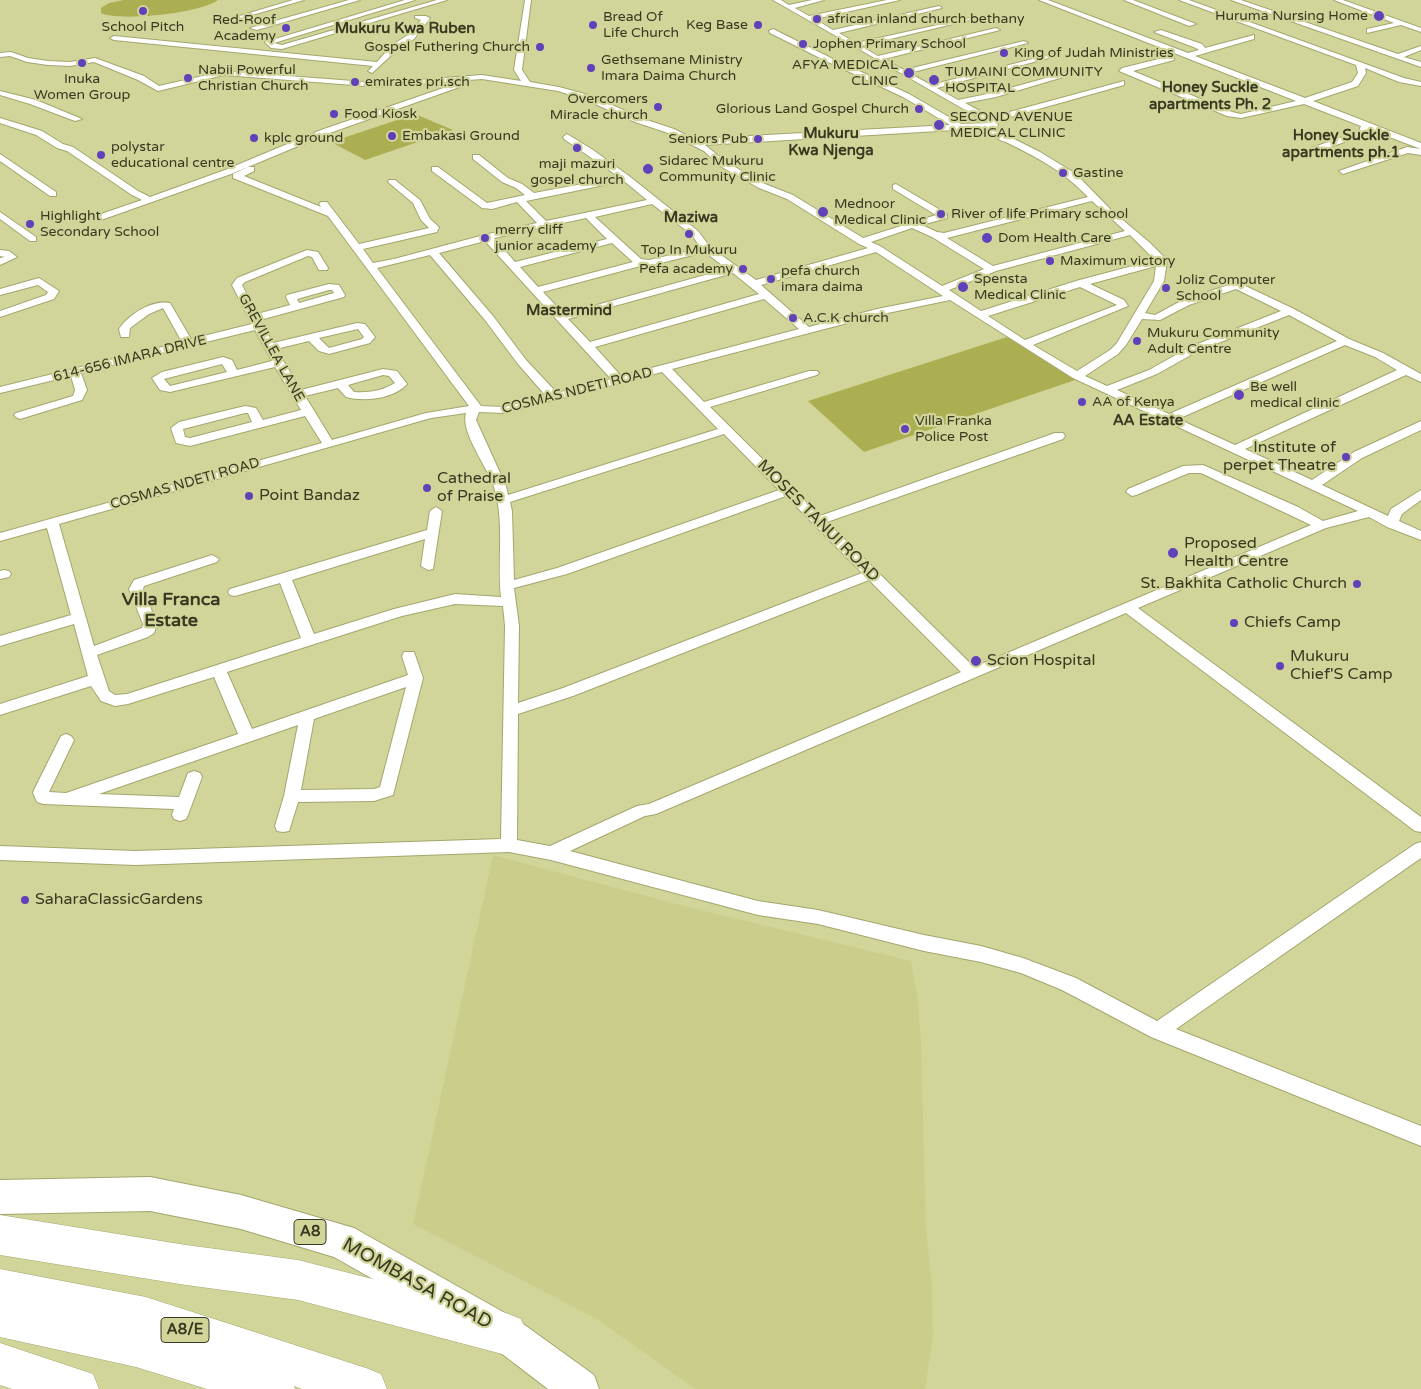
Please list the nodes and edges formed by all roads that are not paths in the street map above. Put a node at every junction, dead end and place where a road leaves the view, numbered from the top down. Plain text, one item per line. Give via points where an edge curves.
1 (301, 0) edge
2 (323, 0) edge
3 (357, 0) edge
4 (412, 0) edge
5 (444, 0) edge
6 (528, 0) edge
7 (776, 0) edge
8 (821, 0) edge
9 (897, 0) edge
10 (1042, 0) edge
11 (1127, 0) edge
12 (1182, 0) edge
13 (1234, 0) edge
14 (1337, 0) edge
15 (339, 5) junction
16 (789, 7) junction
17 (939, 8) dead end
18 (363, 14) junction
19 (417, 16) dead end
20 (240, 17) dead end
21 (810, 18) junction
22 (972, 18) dead end
23 (1402, 23) junction
24 (1192, 24) dead end
25 (254, 28) dead end
26 (996, 30) dead end
27 (1421, 30) edge
28 (773, 31) dead end
29 (1370, 31) dead end
30 (833, 32) junction
31 (1158, 32) dead end
32 (1323, 32) junction
33 (1250, 37) dead end
34 (114, 38) dead end
35 (1292, 39) junction
36 (1024, 43) dead end
37 (856, 45) junction
38 (1421, 48) edge
39 (1203, 51) junction
40 (1173, 54) junction
41 (0, 55) edge
42 (1401, 55) dead end
43 (1052, 56) dead end
44 (1187, 56) junction
45 (878, 58) junction
46 (378, 64) junction
47 (1360, 64) junction
48 (1421, 65) edge
49 (1086, 69) dead end
50 (904, 72) junction
51 (484, 77) junction
52 (1121, 83) dead end
53 (368, 84) junction
54 (1421, 84) edge
55 (528, 85) junction
56 (931, 87) junction
57 (0, 94) edge
58 (594, 100) junction
59 (958, 102) junction
60 (1305, 103) junction
61 (78, 119) dead end
62 (0, 120) edge
63 (992, 122) junction
64 (959, 127) junction
65 (1365, 129) junction
66 (567, 137) dead end
67 (696, 144) junction
68 (1421, 146) edge
69 (1407, 150) junction
70 (1421, 152) edge
71 (1303, 154) dead end
72 (0, 157) edge
73 (476, 157) dead end
74 (435, 169) dead end
75 (1343, 171) dead end
76 (626, 178) junction
77 (392, 182) dead end
78 (896, 187) dead end
79 (53, 194) dead end
80 (533, 197) junction
81 (1094, 198) junction
82 (150, 200) junction
83 (520, 200) junction
84 (654, 201) junction
85 (324, 204) dead end
86 (331, 214) junction
87 (588, 214) junction
88 (0, 215) edge
89 (101, 218) dead end
90 (913, 225) junction
91 (545, 226) junction
92 (1132, 232) junction
93 (935, 235) junction
94 (487, 237) junction
95 (33, 239) dead end
96 (614, 240) junction
97 (862, 242) junction
98 (356, 248) junction
99 (877, 248) junction
100 (707, 249) junction
101 (432, 251) junction
102 (0, 253) edge
103 (1162, 261) junction
104 (0, 262) edge
105 (645, 262) junction
106 (514, 265) junction
107 (370, 266) junction
108 (323, 268) dead end
109 (992, 269) junction
110 (733, 270) junction
111 (1080, 283) junction
112 (754, 284) junction
113 (537, 290) junction
114 (941, 290) junction
115 (0, 292) edge
116 (766, 295) junction
117 (952, 297) junction
118 (296, 307) dead end
119 (1290, 311) junction
120 (0, 314) edge
121 (980, 315) junction
122 (1138, 315) junction
123 (560, 318) junction
124 (256, 322) junction
125 (807, 331) junction
126 (125, 334) dead end
127 (312, 337) dead end
128 (1346, 341) junction
129 (1024, 344) junction
130 (189, 345) junction
131 (270, 346) junction
132 (586, 346) junction
133 (278, 363) junction
134 (664, 369) junction
135 (1407, 370) junction
136 (75, 372) junction
137 (813, 373) dead end
138 (234, 374) junction
139 (1077, 376) junction
140 (1421, 379) edge
141 (619, 380) junction
142 (342, 384) dead end
143 (0, 390) edge
144 (1107, 390) junction
145 (297, 395) junction
146 (555, 398) junction
147 (702, 406) junction
148 (477, 408) junction
149 (307, 412) junction
150 (20, 416) dead end
151 (1170, 418) junction
152 (259, 424) junction
153 (1421, 425) edge
154 (726, 430) junction
155 (1059, 436) dead end
156 (330, 445) junction
157 (1236, 449) junction
158 (1312, 486) junction
159 (788, 491) junction
160 (1132, 492) dead end
161 (1421, 494) edge
162 (504, 500) junction
163 (436, 511) dead end
164 (1371, 512) junction
165 (818, 521) junction
166 (52, 522) junction
167 (1392, 524) junction
168 (1321, 525) junction
169 (432, 533) junction
170 (1421, 536) edge
171 (0, 537) edge
172 (212, 560) dead end
173 (428, 566) dead end
174 (872, 574) junction
175 (284, 578) junction
176 (507, 586) junction
177 (235, 592) dead end
178 (508, 602) junction
179 (1127, 607) junction
180 (78, 618) junction
181 (0, 641) edge
182 (310, 642) junction
183 (88, 653) junction
184 (409, 656) dead end
185 (219, 671) junction
186 (971, 672) junction
187 (416, 678) junction
188 (96, 679) junction
189 (0, 710) edge
190 (511, 711) junction
191 (307, 715) junction
192 (247, 736) junction
193 (66, 740) dead end
194 (194, 777) dead end
195 (292, 796) junction
196 (66, 799) junction
197 (283, 826) dead end
198 (1421, 826) edge
199 (509, 845) junction
200 (1421, 848) edge
201 (552, 852) junction
202 (0, 853) edge
203 (1158, 1031) junction
204 (1421, 1136) edge
205 (0, 1197) edge
206 (0, 1235) edge
207 (0, 1289) edge
208 (0, 1317) edge
209 (506, 1334) junction
210 (0, 1364) edge
211 (78, 1389) edge
212 (274, 1389) edge
213 (366, 1389) edge
214 (580, 1389) edge

1 - 20 street
2 - 15 street
3 - 15 street
4 - 18 street
5 - 18 street via 282,47 269,42
6 - 55 street via 518,70
7 - 16 street
8 - 16 street
9 - 21 street
10 - 40 street
11 - 24 street
12 - 35 street
13 - 32 street
14 - 23 street
15 - 18 street
15 - 25 street
16 - 21 street
17 - 30 street
19 - 46 street via 426,18 411,37
21 - 30 street
22 - 37 street
23 - 27 street
23 - 29 street
26 - 45 street
28 - 64 street
30 - 37 street
31 - 39 street via 1193,43
32 - 35 street
32 - 48 street
33 - 39 street
34 - 46 street
35 - 47 street
36 - 50 street
37 - 45 street
38 - 42 street
39 - 44 street
40 - 44 street
40 - 60 street via 1122,71 1236,116
41 - 53 street via 12,54 48,63 95,60 141,78 158,89 224,73
43 - 56 street
44 - 60 street
45 - 50 street
46 - 53 street via 369,75
47 - 54 street
47 - 60 street via 1362,73 1356,84
49 - 59 street
50 - 56 street
51 - 53 street
51 - 55 street
51 - 82 street via 324,132
52 - 63 street
55 - 58 street via 559,88
56 - 59 street
57 - 61 street
58 - 67 street
58 - 86 street via 551,96 522,88 470,84 355,123 236,176
59 - 63 street
60 - 65 street
62 - 82 street via 70,149
63 - 64 street
63 - 81 street via 995,134 1055,164
64 - 67 street
65 - 68 street
65 - 69 street
65 - 71 street
66 - 76 street
67 - 97 street via 707,149 723,164 809,208
69 - 70 street
69 - 75 street
72 - 79 street
73 - 80 street
74 - 83 street via 485,206
76 - 80 street
76 - 84 street
77 - 98 street via 417,202 434,230
78 - 90 street via 944,216
80 - 83 street
81 - 92 street
81 - 93 street via 944,236
82 - 89 street
83 - 91 street
84 - 87 street
84 - 100 street via 695,233
85 - 86 street
86 - 98 street
87 - 91 street
87 - 96 street
88 - 95 street
90 - 93 street
90 - 97 street
91 - 94 street
92 - 103 street
92 - 109 street
93 - 109 street
94 - 101 street
94 - 106 street
96 - 105 street via 637,260
96 - 106 street
97 - 99 street
98 - 107 street
99 - 112 street
99 - 114 street
100 - 105 street
100 - 110 street
101 - 107 street
101 - 146 street
102 - 104 street via 12,257
103 - 111 street
103 - 122 street via 1159,281
105 - 113 street
106 - 113 street
107 - 148 street
108 - 124 street, GREVILLEA LANE via 315,254 307,253 238,282
109 - 114 street
110 - 112 street
110 - 123 street
111 - 121 street
111 - 129 street via 1123,306
112 - 116 street
113 - 123 street
114 - 117 street
115 - 120 street via 42,281 54,291
116 - 125 street
116 - 132 street
117 - 121 street
117 - 125 street, COSMAS NDETI ROAD via 877,312
118 - 124 street, 614-656 IMARA DRIVE
119 - 122 street via 1237,285 1184,303 1156,318
119 - 128 street
119 - 144 street via 1194,348 1152,372
121 - 129 street
122 - 139 street via 1132,329 1114,352
123 - 132 street
124 - 130 street, 614-656 IMARA DRIVE
124 - 131 street, GREVILLEA LANE
125 - 134 street, COSMAS NDETI ROAD
126 - 130 street via 126,326 156,306 165,305
127 - 131 street
128 - 135 street
128 - 151 street
129 - 139 street
130 - 136 street, 614-656 IMARA DRIVE
131 - 133 street, GREVILLEA LANE
132 - 141 street
133 - 138 street
133 - 145 street, GREVILLEA LANE
134 - 141 street, COSMAS NDETI ROAD
134 - 147 street, MOSES TANUI ROAD
135 - 140 street
135 - 157 street
136 - 143 street, 614-656 IMARA DRIVE
136 - 150 street via 81,390 78,398
137 - 147 street
138 - 138 street via 228,362 223,360 158,378 164,388 170,389
139 - 144 street
141 - 146 street, COSMAS NDETI ROAD
142 - 145 street
144 - 151 street
145 - 149 street, GREVILLEA LANE
146 - 148 street, COSMAS NDETI ROAD via 505,410
147 - 154 street, MOSES TANUI ROAD
148 - 156 street, COSMAS NDETI ROAD via 430,415
148 - 162 street via 470,420
149 - 152 street
149 - 156 street, GREVILLEA LANE
151 - 157 street
152 - 152 street via 190,442 180,440 177,432 177,428 183,425 245,409 252,410
153 - 158 street via 1358,455
154 - 159 street, MOSES TANUI ROAD
154 - 162 street
155 - 165 street
156 - 166 street, COSMAS NDETI ROAD
157 - 158 street
158 - 164 street
159 - 165 street, MOSES TANUI ROAD
159 - 176 street via 562,571
160 - 168 street via 1187,469 1203,469
161 - 167 street via 1396,512
162 - 176 street
163 - 169 street
164 - 167 street
164 - 168 street
165 - 174 street, MOSES TANUI ROAD
166 - 171 street, COSMAS NDETI ROAD
166 - 180 street
167 - 170 street
168 - 179 street
169 - 173 street
169 - 175 street
172 - 183 street via 139,583 136,589 150,624 149,630
174 - 186 street, MOSES TANUI ROAD
174 - 190 street
175 - 177 street
175 - 182 street
176 - 178 street
178 - 182 street via 455,599 399,612
178 - 190 street via 512,626
179 - 186 street
179 - 198 street
180 - 181 street
180 - 183 street
182 - 185 street
183 - 188 street
184 - 187 street
185 - 188 street via 120,701 102,695
185 - 192 street
186 - 201 street via 868,719 650,810 643,810
187 - 191 street
187 - 195 street via 386,791 374,795
188 - 189 street
190 - 199 street
191 - 192 street
191 - 195 street
192 - 196 street
193 - 196 street via 41,793 43,798
194 - 196 street via 182,809
195 - 197 street
199 - 201 street
199 - 202 street via 135,858
200 - 203 street
201 - 203 street via 758,908 818,917 1024,966 1069,984
203 - 204 street
205 - 209 highway, MOMBASA ROAD / A8 via 150,1194 241,1212 341,1241
206 - 209 highway via 298,1280
207 - 213 highway, A8/E via 146,1317
208 - 212 highway, A8/E via 136,1346
209 - 214 highway, MOMBASA ROAD / A8
210 - 211 highway

